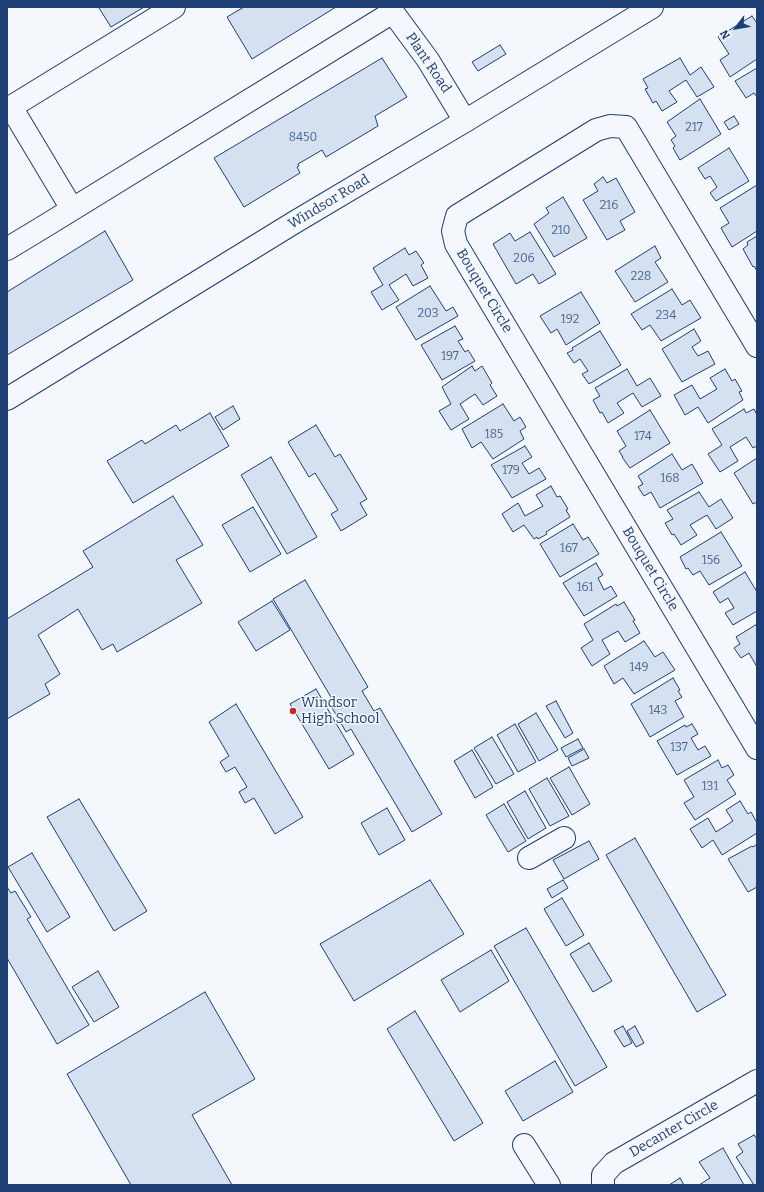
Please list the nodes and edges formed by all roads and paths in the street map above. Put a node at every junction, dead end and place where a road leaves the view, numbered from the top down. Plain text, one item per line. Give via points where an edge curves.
1 (174, 7) edge
2 (652, 7) edge
3 (391, 10) edge
4 (628, 13) edge
5 (9, 108) edge
6 (465, 121) junction
7 (72, 209) junction
8 (7, 248) edge
9 (757, 346) edge
10 (7, 399) edge
11 (757, 748) edge
12 (564, 838) dead end
13 (529, 858) dead end
14 (757, 1081) edge
15 (524, 1145) dead end
16 (549, 1185) edge
17 (603, 1185) edge

1 - 5 street
2 - 4 street, Windsor Road
3 - 6 street, Plant Road via 428,60
3 - 7 street
4 - 6 street, Windsor Road
5 - 7 street
6 - 10 street, Windsor Road
7 - 8 street
9 - 11 street, Bouquet Circle via 626,128 610,126 596,130 457,216 453,231 456,244
12 - 13 street
14 - 17 street, Decanter Circle via 614,1163 603,1175
15 - 16 street

